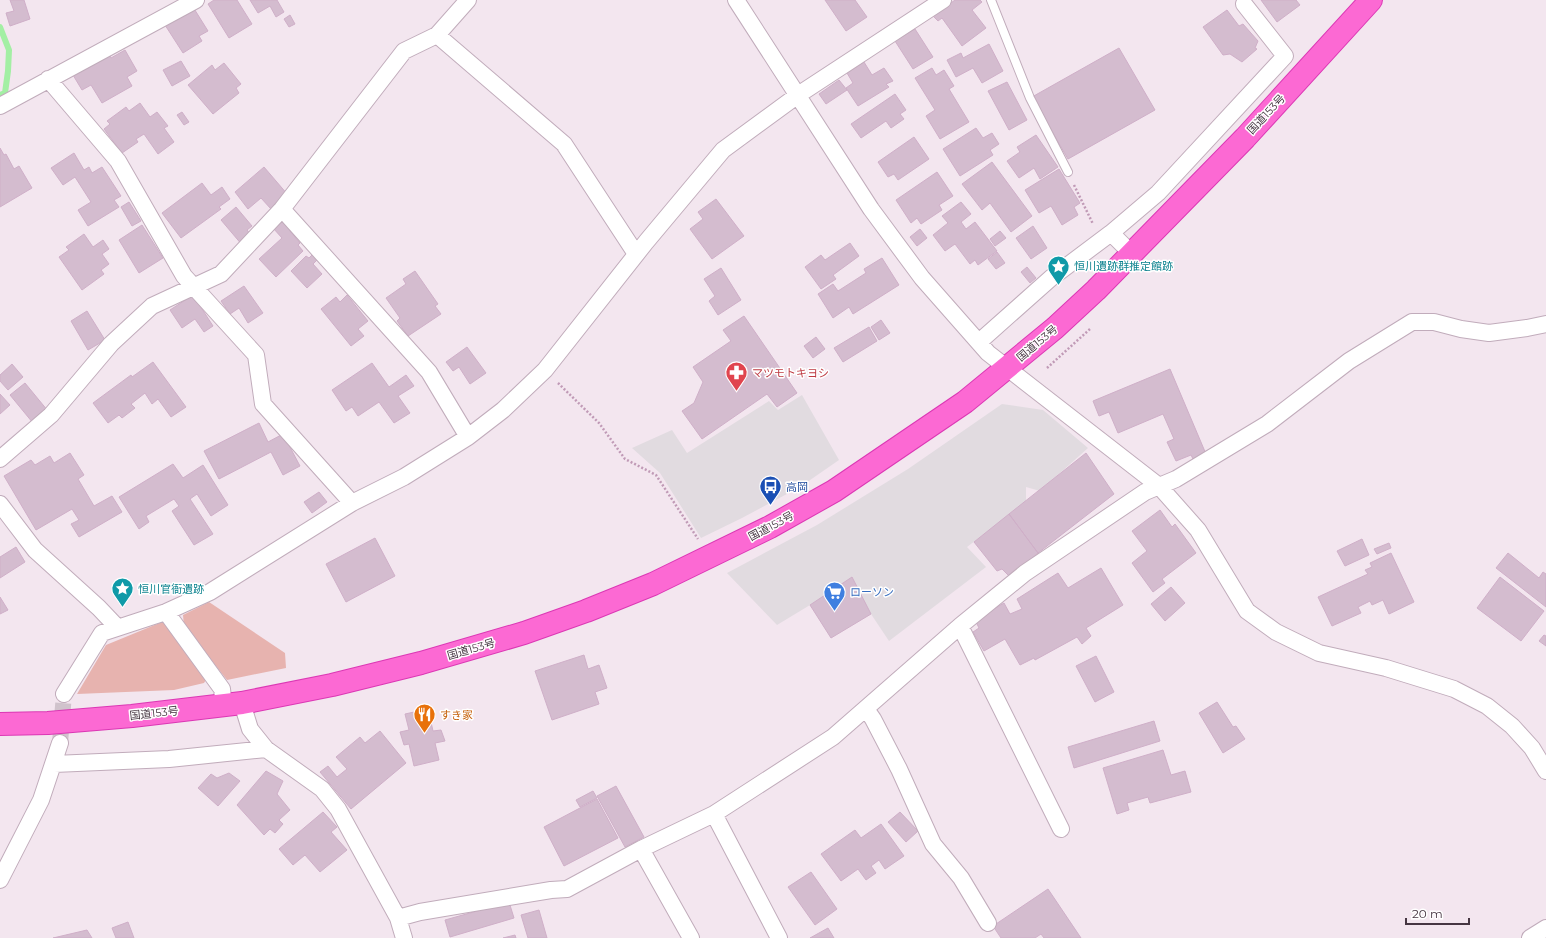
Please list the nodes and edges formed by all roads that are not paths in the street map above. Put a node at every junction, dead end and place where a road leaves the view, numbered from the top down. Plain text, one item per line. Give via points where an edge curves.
1 (196, 0) edge
2 (468, 0) edge
3 (736, 0) edge
4 (943, 0) edge
5 (991, 0) edge
6 (1371, 0) edge
7 (1244, 4) dead end
8 (437, 35) junction
9 (48, 79) junction
10 (798, 95) junction
11 (0, 106) edge
12 (1068, 172) road end
13 (282, 209) junction
14 (1106, 237) junction
15 (636, 254) junction
16 (1132, 254) junction
17 (194, 287) junction
18 (1546, 324) edge
19 (979, 342) junction
20 (1007, 368) junction
21 (468, 437) junction
22 (0, 459) edge
23 (1159, 486) junction
24 (352, 503) junction
25 (0, 504) edge
26 (166, 612) junction
27 (960, 626) junction
28 (117, 627) junction
29 (64, 694) tunnel mouth
30 (233, 704) junction
31 (866, 709) junction
32 (0, 724) edge
33 (60, 743) tunnel mouth
34 (266, 748) junction
35 (54, 764) junction
36 (1546, 771) edge
37 (714, 814) junction
38 (1061, 829) dead end
39 (641, 849) junction
40 (0, 880) edge
41 (398, 918) junction
42 (988, 924) dead end
43 (1546, 928) edge
44 (404, 938) edge
45 (691, 938) edge
46 (780, 938) edge
47 (1530, 938) edge

1 - 9 street
2 - 8 street
3 - 10 street
4 - 10 street
5 - 12 lane via 1030,98
6 - 16 highway, 国道153号 via 1245,138
7 - 14 street via 1284,56 1158,193
8 - 13 street via 404,51
8 - 15 street via 564,144
9 - 11 street
9 - 17 street via 118,161 184,276
10 - 15 street via 723,150
10 - 19 street via 876,215 922,278
13 - 17 street via 221,274
13 - 21 street via 429,372
14 - 16 street
14 - 19 street via 1051,278
15 - 21 street via 545,370 503,410
16 - 20 highway, 国道153号 via 1055,328
17 - 22 street via 152,306 111,344 52,415
17 - 24 street via 256,355 263,404
18 - 23 street via 1489,333 1434,322 1412,322 1349,361 1267,424 1176,479
19 - 20 street
20 - 23 street
20 - 30 highway, 国道153号 via 965,402 834,492 710,558 653,584 524,633 421,664 332,685
21 - 24 street via 404,477
23 - 27 street via 1145,492 1025,573
23 - 36 street via 1198,530 1247,611 1276,632 1319,653 1386,668 1454,689 1487,706 1512,726 1532,748
24 - 26 street via 210,592
25 - 28 street via 35,550
26 - 28 street
26 - 30 street
27 - 31 street
27 - 38 street
28 - 29 street via 102,633
30 - 32 highway, 国道153号 via 63,722
30 - 34 street
31 - 37 street via 834,736
31 - 42 street via 899,769 934,844 961,878
33 - 35 street
34 - 35 street via 169,759
34 - 41 street via 322,789 338,809
35 - 40 street via 41,800
37 - 39 street
37 - 46 street
39 - 41 street via 567,889 420,912
39 - 45 street
41 - 44 street
43 - 47 street

